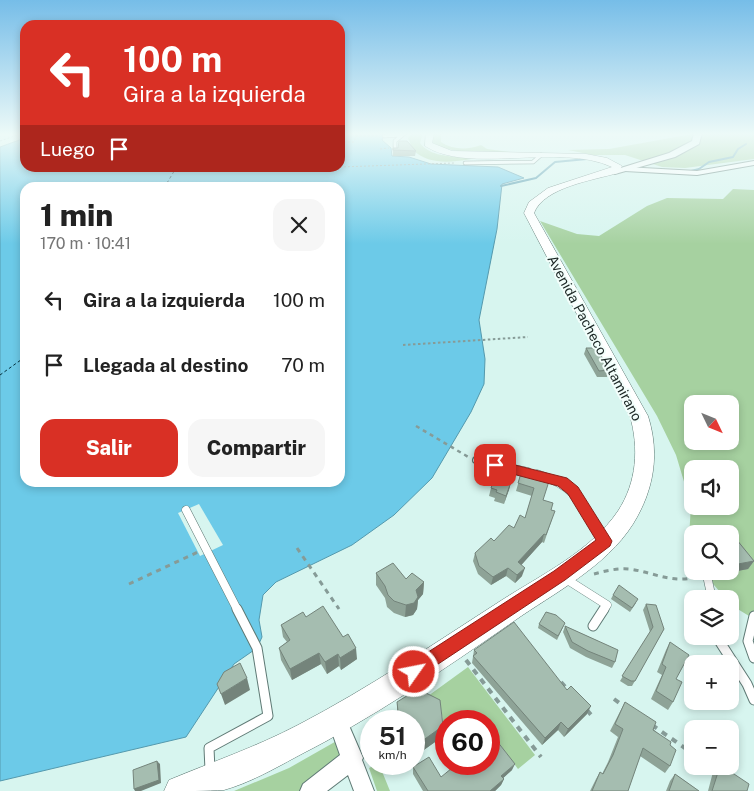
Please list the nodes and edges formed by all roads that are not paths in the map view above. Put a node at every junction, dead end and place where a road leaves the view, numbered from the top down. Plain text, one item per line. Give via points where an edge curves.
1 (620, 170) joint
2 (715, 170) edge
3 (476, 460) road end
4 (186, 510) dead end
5 (605, 541) junction
6 (563, 578) junction
7 (754, 616) edge
8 (592, 626) dead end
9 (724, 645) edge
10 (754, 658) edge
11 (754, 700) edge
12 (337, 720) junction
13 (353, 758) junction
14 (211, 781) junction
15 (180, 791) edge
16 (310, 791) edge
17 (364, 791) edge

1 - 2 street via 697,173
1 - 5 main road, Avenida Pacheco Altamirano via 542,194 532,202 529,213 642,424 646,457 642,482 624,519
3 - 5 lane via 562,482 573,490
4 - 14 lane via 257,648 268,716 209,748
5 - 6 main road, Avenida Pacheco Altamirano
6 - 8 lane via 607,605
6 - 12 main road, Avenida Pacheco Altamirano
7 - 10 lane via 748,641
9 - 11 lane
12 - 13 street
12 - 14 main road, Avenida Pacheco Altamirano via 280,752
13 - 16 street
13 - 17 street
14 - 15 main road, Avenida Pacheco Altamirano

